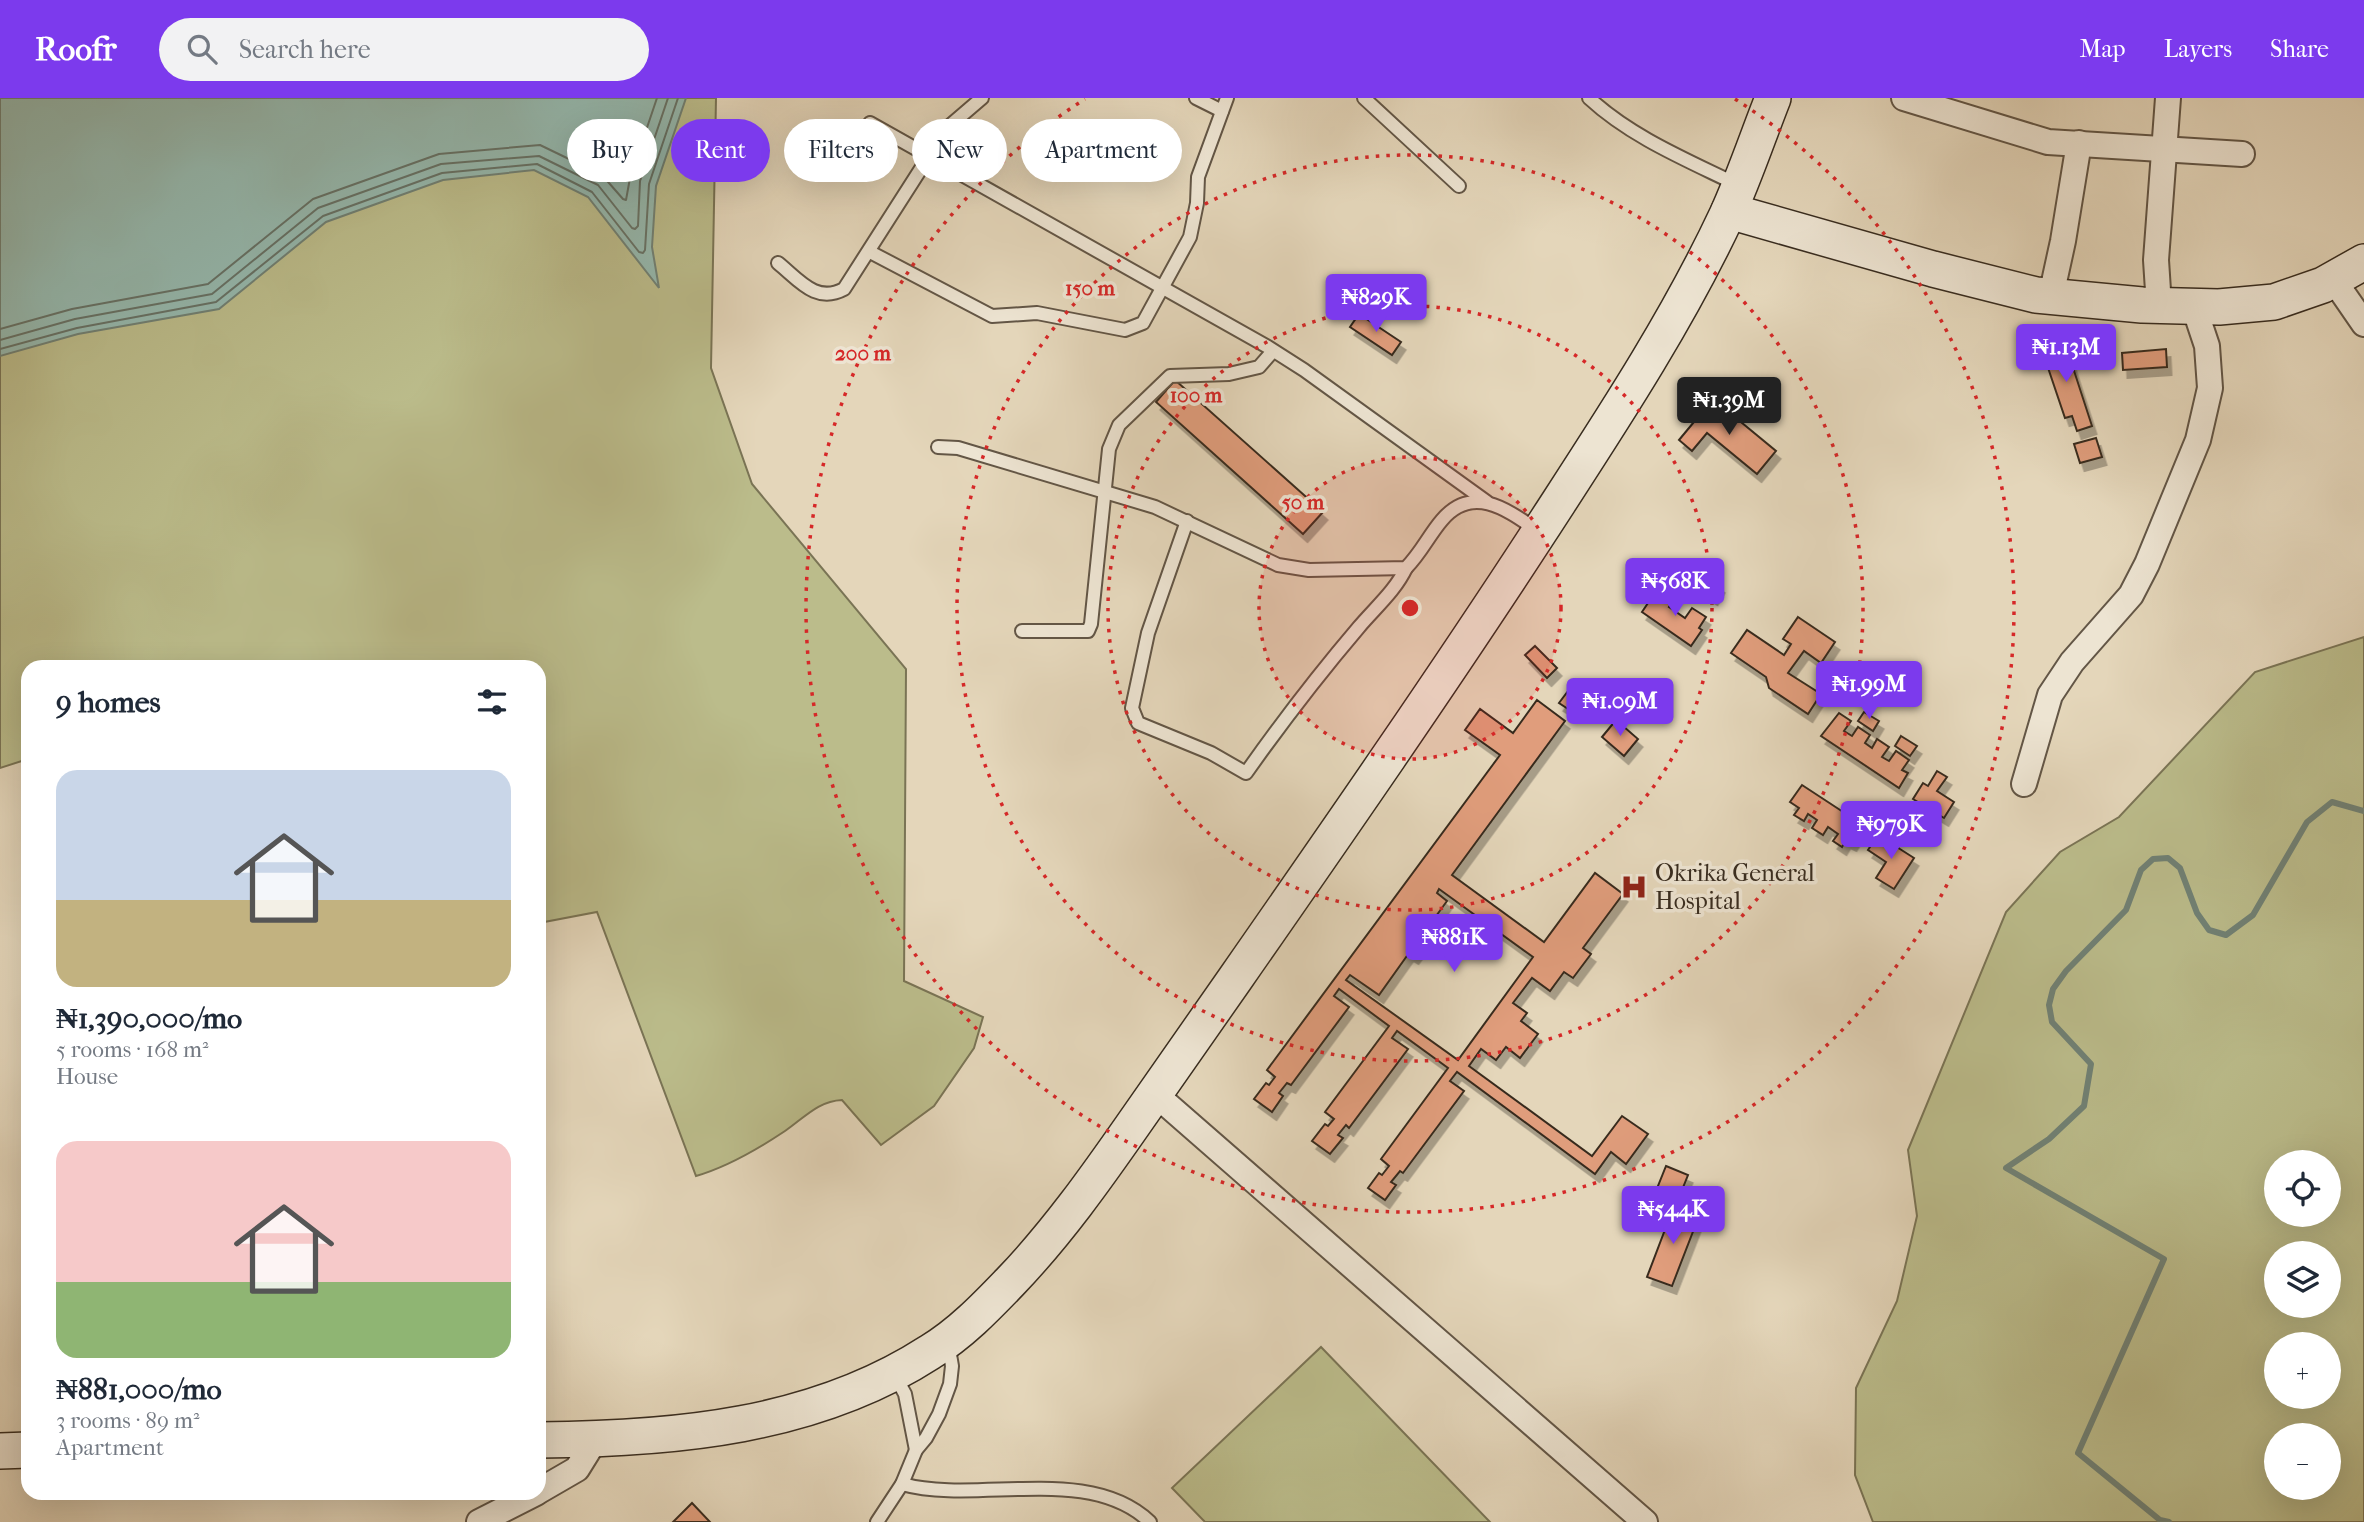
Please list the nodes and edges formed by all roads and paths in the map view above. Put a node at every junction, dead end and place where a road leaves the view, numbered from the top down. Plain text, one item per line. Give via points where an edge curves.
1 (982, 98) edge
2 (1196, 98) edge
3 (1227, 98) edge
4 (1364, 98) edge
5 (1589, 98) edge
6 (1773, 98) edge
7 (1904, 98) edge
8 (2168, 98) edge
9 (1222, 111) junction
10 (958, 119) edge
11 (2078, 143) junction
12 (2166, 148) junction
13 (2242, 155) dead end
14 (912, 182) edge
15 (976, 182) edge
16 (1458, 186) dead end
17 (1734, 198) junction
18 (870, 252) junction
19 (2364, 262) edge
20 (778, 263) dead end
21 (2333, 279) junction
22 (1164, 288) junction
23 (2051, 296) junction
24 (2159, 306) junction
25 (2194, 307) junction
26 (2364, 324) edge
27 (1273, 351) junction
28 (938, 447) dead end
29 (1104, 493) junction
30 (1488, 502) junction
31 (1187, 521) junction
32 (1539, 531) junction
33 (1406, 568) junction
34 (1022, 631) dead end
35 (2024, 784) dead end
36 (1155, 1094) junction
37 (947, 1340) junction
38 (893, 1373) junction
39 (546, 1440) edge
40 (595, 1440) junction
41 (21, 1450) edge
42 (916, 1450) junction
43 (0, 1451) edge
44 (902, 1484) junction
45 (546, 1487) edge
46 (522, 1500) edge
47 (479, 1522) edge
48 (877, 1522) edge
49 (1150, 1522) edge
50 (1645, 1522) edge

1 - 10 lane
2 - 9 lane
3 - 9 lane
4 - 16 lane
5 - 17 lane
6 - 17 street
7 - 11 street via 2048,142
8 - 12 street
9 - 22 lane via 1198,177 1190,237
11 - 12 street
11 - 23 street
12 - 13 street
12 - 24 street via 2156,260
14 - 18 lane
15 - 22 lane
17 - 23 street via 1933,269
17 - 32 street via 1664,334
18 - 20 lane via 844,289 833,295 816,293
18 - 22 lane via 992,316 1037,313 1125,330 1143,323
19 - 21 street
21 - 25 street via 2274,302
21 - 26 street
22 - 27 lane
23 - 24 street
24 - 25 street
25 - 35 street via 2207,346 2210,388 2198,440 2131,595 2072,662 2050,695
27 - 29 lane via 1259,367 1229,374 1170,376 1119,425 1109,449
27 - 30 lane
28 - 29 lane via 958,448
29 - 31 lane
29 - 34 lane via 1088,631
30 - 32 lane
30 - 33 lane via 1464,503 1444,518
31 - 33 lane via 1278,565 1309,570
31 - 33 lane via 1148,632 1132,708 1138,723 1246,773 1360,625 1399,583
32 - 36 street
36 - 37 street via 1064,1221 985,1307
36 - 50 street
37 - 38 street
37 - 42 lane via 950,1384 939,1414
38 - 40 street via 851,1393 767,1420 664,1436
38 - 42 lane via 905,1394
39 - 40 street
40 - 45 street via 577,1469
41 - 43 street
42 - 44 lane
44 - 48 lane
44 - 49 lane via 943,1490 1081,1491 1117,1502
46 - 47 street

